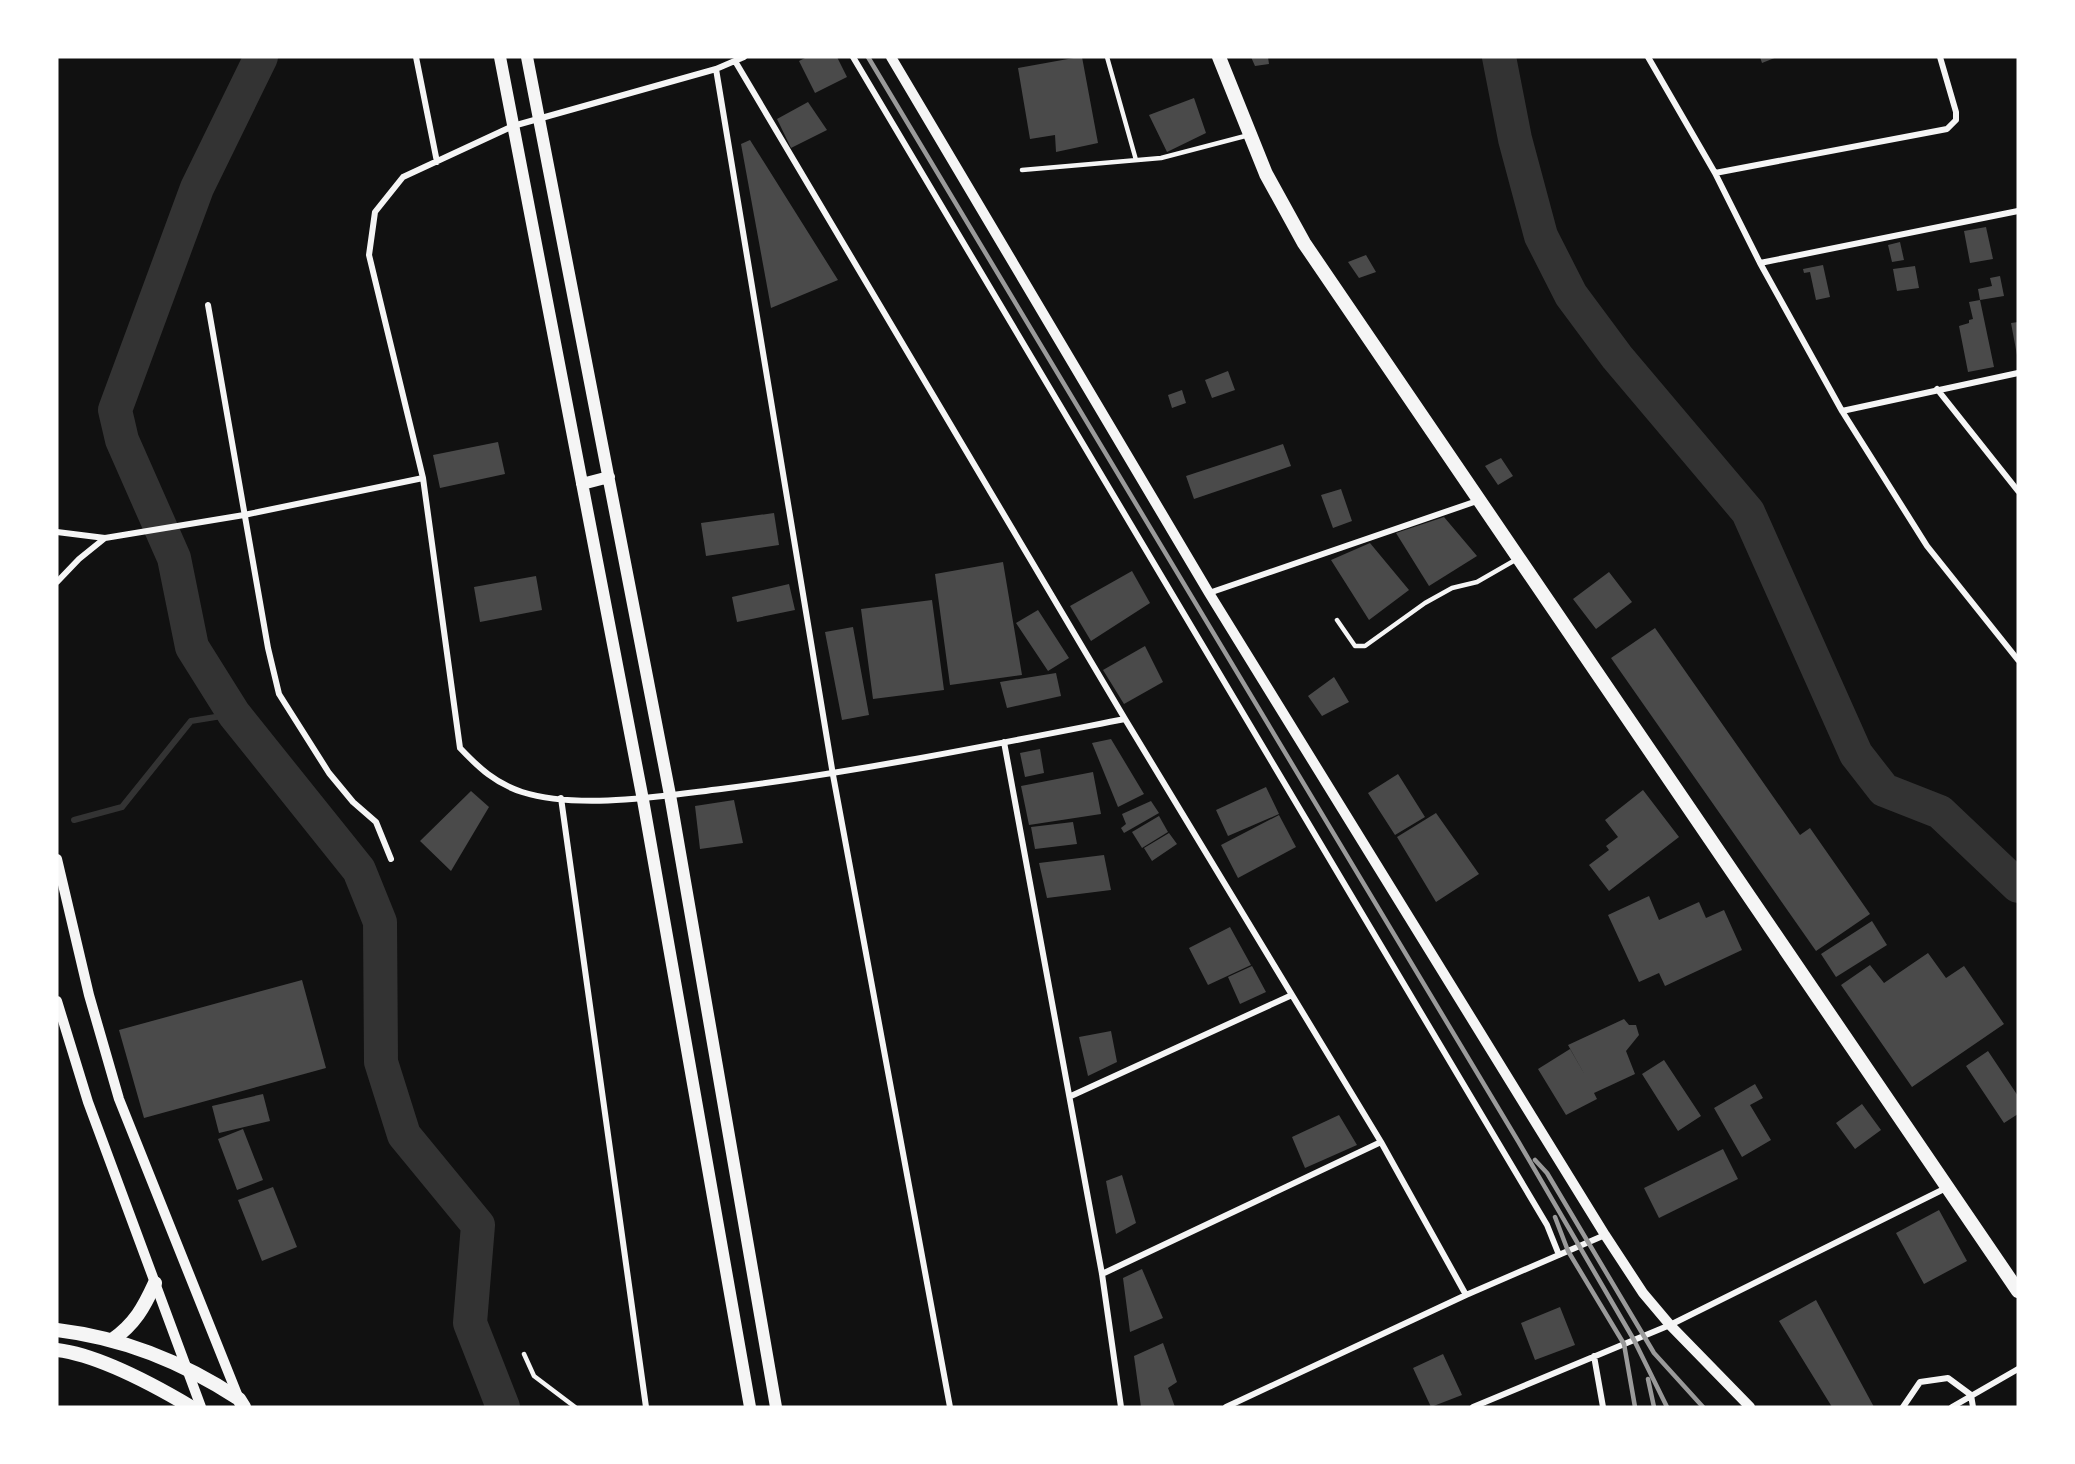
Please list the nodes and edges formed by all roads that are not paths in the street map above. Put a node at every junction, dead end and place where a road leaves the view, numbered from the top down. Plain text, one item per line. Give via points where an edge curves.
1 (416, 57) edge
2 (500, 57) edge
3 (527, 57) edge
4 (744, 57) edge
5 (853, 57) edge
6 (891, 57) edge
7 (1107, 57) edge
8 (1219, 57) edge
9 (1648, 57) edge
10 (1940, 57) edge
11 (735, 61) junction
12 (716, 69) junction
13 (539, 118) junction
14 (513, 126) junction
15 (1249, 135) junction
16 (1136, 160) junction
17 (437, 162) junction
18 (1022, 170) dead end
19 (1715, 173) junction
20 (2018, 211) edge
21 (1760, 263) junction
22 (208, 305) dead end
23 (2018, 372) edge
24 (1937, 389) junction
25 (1842, 411) junction
26 (609, 477) junction
27 (423, 478) junction
28 (582, 483) junction
29 (2018, 491) edge
30 (1477, 501) junction
31 (244, 515) junction
32 (57, 532) edge
33 (105, 538) junction
34 (1517, 559) junction
35 (57, 582) edge
36 (1209, 593) junction
37 (1337, 620) dead end
38 (2018, 660) edge
39 (1125, 719) junction
40 (1005, 742) junction
41 (832, 775) junction
42 (670, 795) junction
43 (561, 798) junction
44 (643, 800) junction
45 (57, 859) edge
46 (391, 859) dead end
47 (1292, 995) junction
48 (57, 1001) edge
49 (1071, 1096) junction
50 (1381, 1142) junction
51 (1948, 1187) junction
52 (1605, 1235) junction
53 (1559, 1255) junction
54 (1102, 1274) junction
55 (155, 1282) junction
56 (2018, 1291) edge
57 (1466, 1295) junction
58 (1670, 1325) junction
59 (57, 1330) edge
60 (112, 1340) junction
61 (57, 1350) edge
62 (524, 1354) dead end
63 (1594, 1356) junction
64 (187, 1367) junction
65 (2018, 1369) edge
66 (1971, 1395) junction
67 (241, 1403) edge
68 (190, 1407) edge
69 (201, 1407) edge
70 (575, 1407) edge
71 (646, 1407) edge
72 (750, 1407) edge
73 (776, 1407) edge
74 (950, 1407) edge
75 (1121, 1407) edge
76 (1226, 1407) edge
77 (1473, 1407) edge
78 (1603, 1407) edge
79 (1750, 1407) edge
80 (1903, 1407) edge
81 (1952, 1407) edge
82 (1974, 1407) edge

1 - 17 street
2 - 14 main road
3 - 13 main road
4 - 11 street
5 - 53 street via 1541,1215
6 - 36 street
7 - 16 lane
8 - 15 main road
9 - 19 street
10 - 19 street via 1956,112 1956,120 1947,129
11 - 12 street
11 - 39 street
12 - 13 street
12 - 41 street
13 - 14 street
13 - 26 main road
14 - 17 street
14 - 28 main road
15 - 16 lane via 1161,158
15 - 30 main road via 1304,243
16 - 18 lane
17 - 27 street via 403,177 375,212 369,255
19 - 21 street
20 - 21 street
21 - 25 street
22 - 31 street
23 - 24 street
24 - 25 street
24 - 29 street
25 - 38 street via 1927,546
26 - 28 main road
26 - 42 main road
27 - 31 street
27 - 43 street via 460,748 487,776 522,792
28 - 44 main road
30 - 34 main road
30 - 36 street
31 - 33 street
31 - 46 street via 279,694 329,773 376,822
32 - 33 street
33 - 35 street
34 - 37 lane via 1477,582 1452,588 1425,603 1365,646 1355,646
34 - 51 main road
36 - 52 street
39 - 40 street
39 - 47 street
40 - 41 street
40 - 49 street
41 - 42 street
41 - 74 street
42 - 44 street
42 - 73 main road
43 - 44 street
43 - 71 street
44 - 72 main road
45 - 67 street via 89,995 119,1099
47 - 49 street
47 - 50 street
48 - 55 street via 88,1102
49 - 54 street
50 - 54 street
50 - 57 street
51 - 56 main road
51 - 58 street
52 - 53 street
52 - 58 street
53 - 57 street
54 - 75 street
55 - 60 main road via 141,1314 130,1328
55 - 64 street
57 - 76 street
58 - 63 street
58 - 79 street
59 - 60 main road
60 - 64 main road
61 - 68 main road via 106,1365
62 - 70 lane via 534,1376
63 - 77 street
63 - 78 street
64 - 67 main road
64 - 69 street
65 - 66 street
66 - 80 street via 1948,1378 1920,1382
66 - 81 street
66 - 82 street

